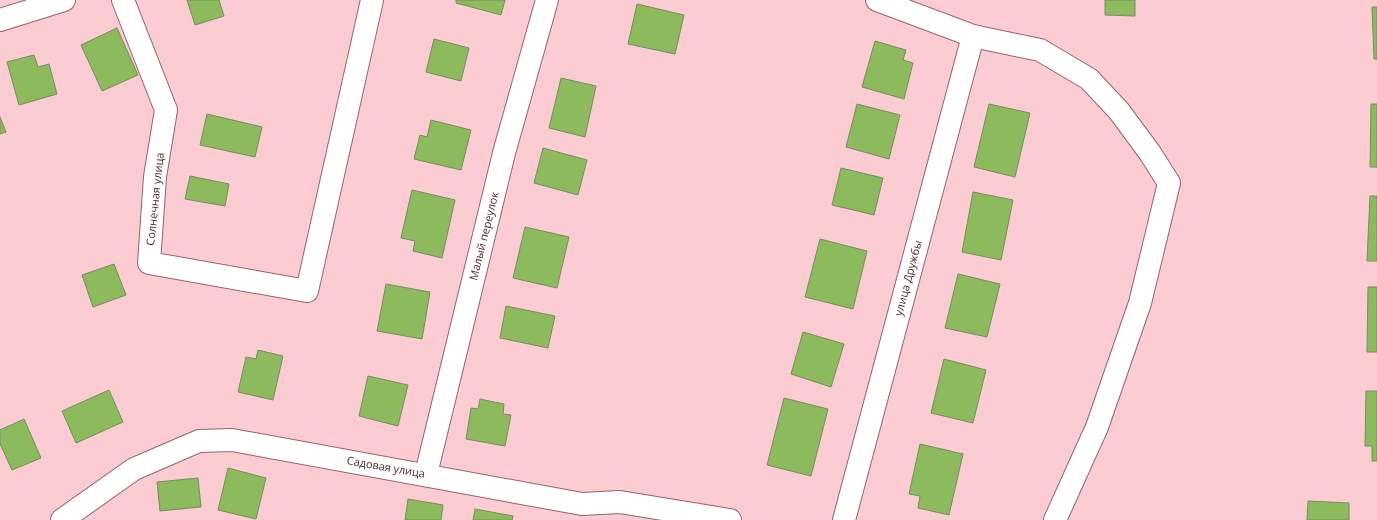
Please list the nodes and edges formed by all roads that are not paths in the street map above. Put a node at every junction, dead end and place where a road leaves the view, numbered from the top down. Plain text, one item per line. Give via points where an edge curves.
1 (64, 0) edge
2 (123, 0) edge
3 (372, 0) edge
4 (547, 0) edge
5 (877, 0) edge
6 (0, 20) edge
7 (973, 36) junction
8 (426, 474) junction
9 (62, 520) edge
10 (730, 520) edge
11 (844, 520) edge
12 (1055, 520) edge

1 - 6 street
2 - 3 street, Солнечная улица via 166,110 155,177 149,263 307,291
4 - 8 street, Малый переулок via 504,153
5 - 7 street
7 - 11 street, улица Дружбы
7 - 12 street via 1040,50 1089,79 1119,111 1169,183 1137,310 1097,427
8 - 9 street, Садовая улица via 232,440 199,441 134,469
8 - 10 street, Садовая улица via 582,504 620,502

